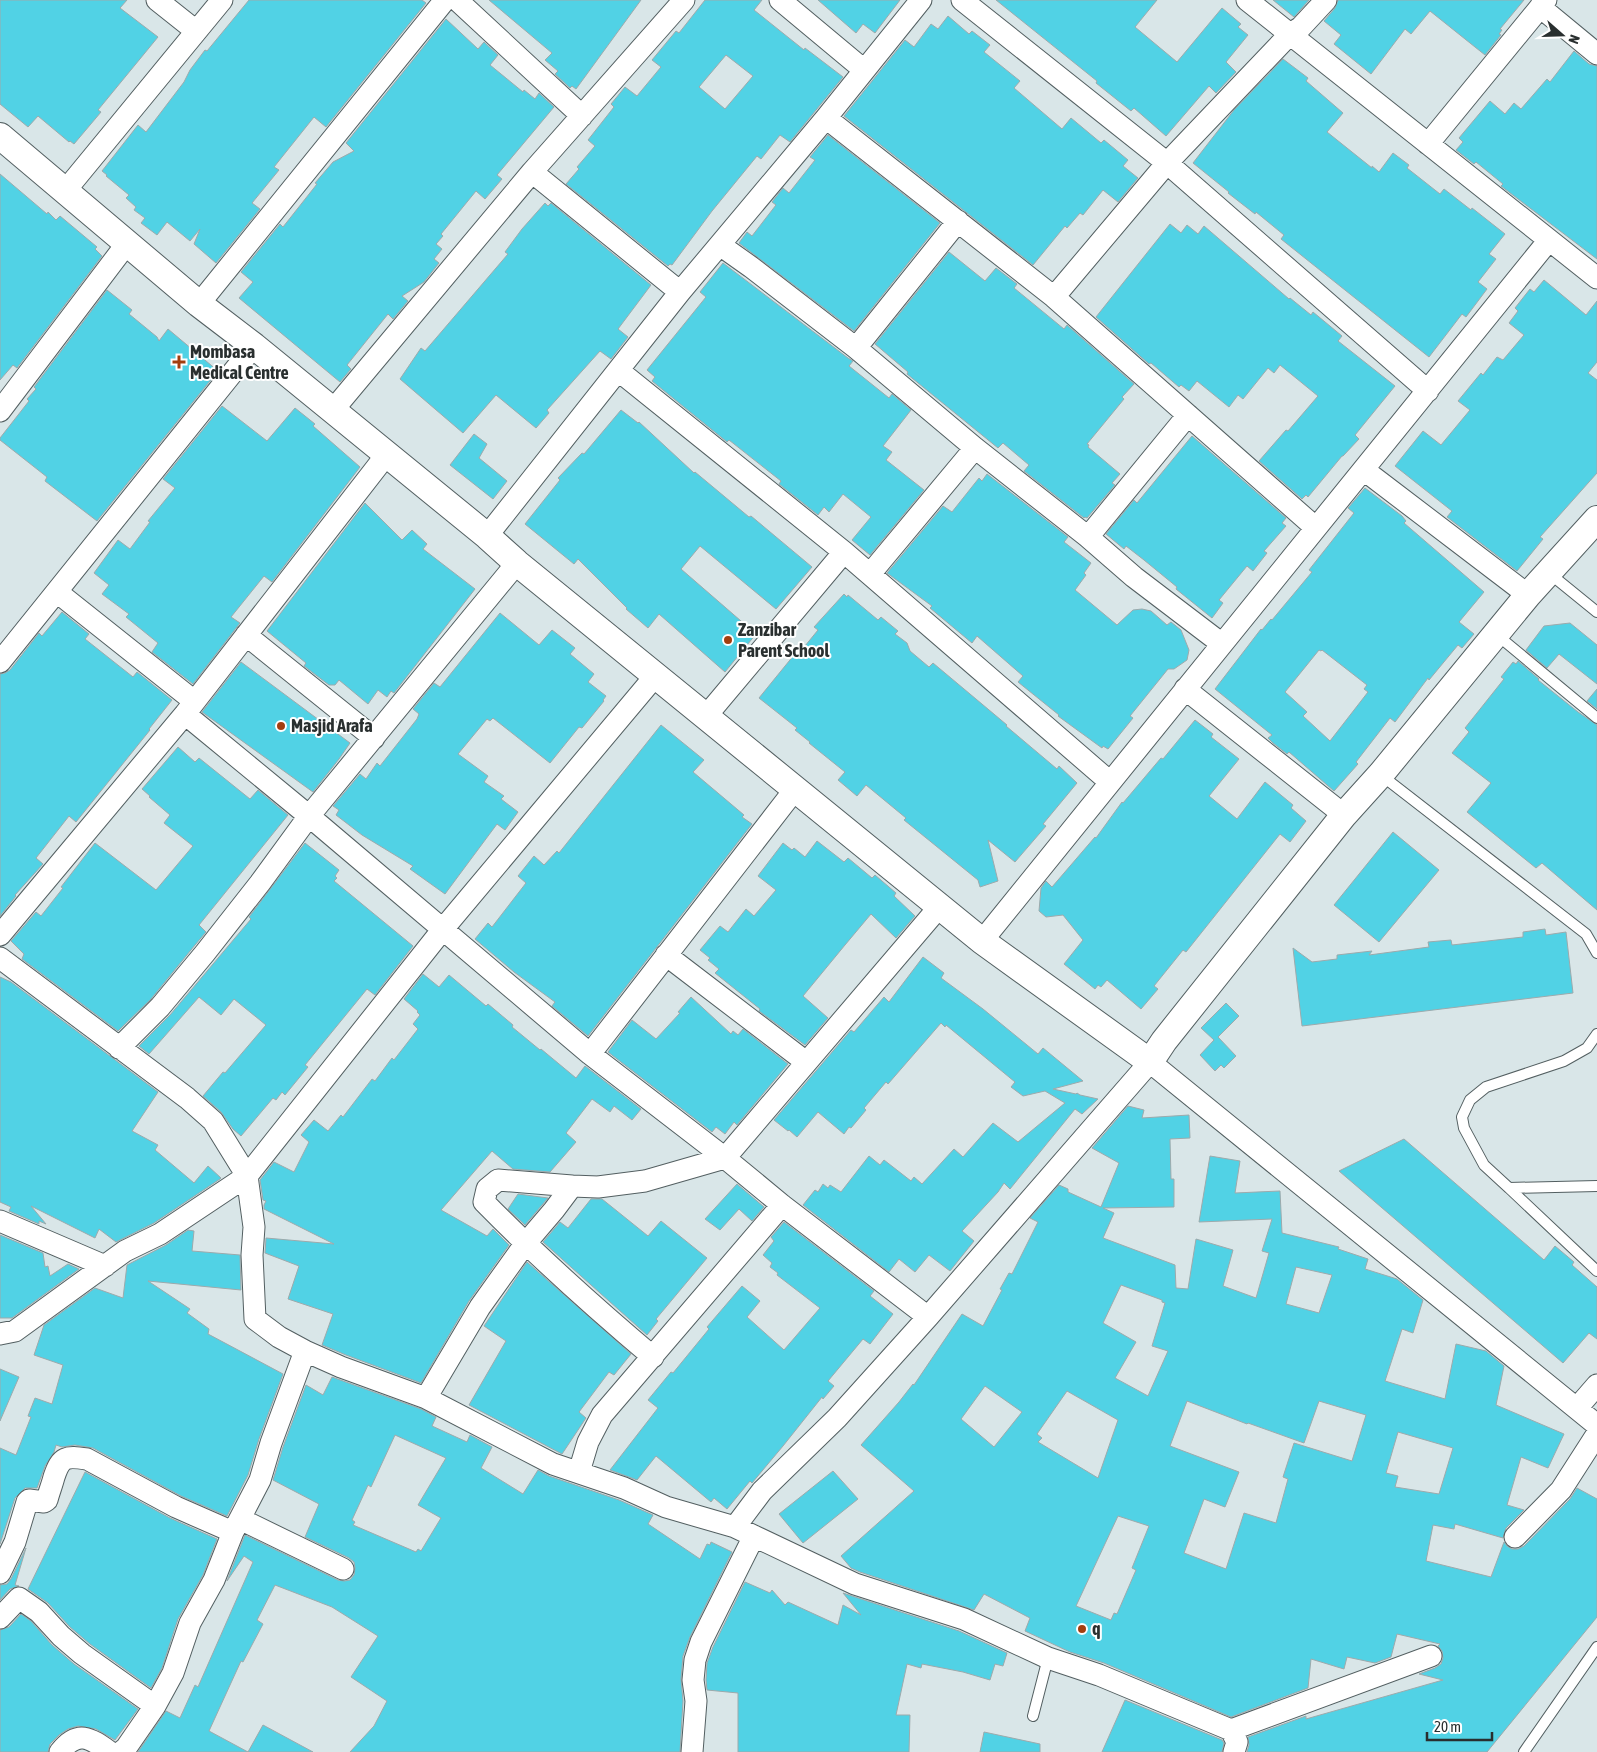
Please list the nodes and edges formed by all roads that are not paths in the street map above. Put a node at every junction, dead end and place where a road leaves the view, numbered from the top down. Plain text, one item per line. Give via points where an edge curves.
1 (157, 0) edge
2 (222, 0) edge
3 (445, 0) edge
4 (456, 0) edge
5 (684, 0) edge
6 (780, 0) edge
7 (921, 0) edge
8 (962, 0) edge
9 (1247, 0) edge
10 (1326, 0) edge
11 (1543, 4) edge
12 (196, 31) junction
13 (1290, 34) junction
14 (1597, 54) edge
15 (864, 70) junction
16 (582, 116) junction
17 (826, 118) junction
18 (0, 136) edge
19 (1428, 144) junction
20 (1167, 163) junction
21 (532, 172) junction
22 (65, 191) junction
23 (958, 221) junction
24 (1549, 240) junction
25 (128, 242) junction
26 (720, 245) junction
27 (1597, 278) edge
28 (680, 292) junction
29 (1054, 297) junction
30 (199, 304) junction
31 (254, 346) junction
32 (856, 348) junction
33 (619, 371) junction
34 (1428, 391) junction
35 (333, 410) junction
36 (0, 411) edge
37 (1188, 415) junction
38 (975, 448) junction
39 (387, 454) junction
40 (1364, 470) junction
41 (1597, 519) edge
42 (1316, 528) junction
43 (487, 536) junction
44 (1088, 537) junction
45 (844, 552) junction
46 (517, 564) junction
47 (1549, 573) junction
48 (870, 574) junction
49 (57, 592) junction
50 (1528, 595) junction
51 (1597, 612) edge
52 (246, 634) junction
53 (1496, 634) junction
54 (1222, 644) junction
55 (0, 662) edge
56 (656, 675) junction
57 (1186, 689) junction
58 (189, 708) junction
59 (706, 716) junction
60 (1597, 718) edge
61 (374, 738) junction
62 (1381, 774) junction
63 (1110, 782) junction
64 (796, 788) junction
65 (1344, 815) junction
66 (309, 816) junction
67 (940, 906) junction
68 (443, 929) junction
69 (0, 935) edge
70 (982, 941) junction
71 (1597, 953) edge
72 (666, 955) junction
73 (0, 958) edge
74 (1597, 1034) edge
75 (119, 1048) junction
76 (590, 1054) junction
77 (806, 1062) junction
78 (1150, 1062) junction
79 (725, 1158) junction
80 (247, 1176) junction
81 (572, 1186) junction
82 (1597, 1186) edge
83 (1509, 1188) junction
84 (782, 1206) junction
85 (0, 1221) edge
86 (525, 1244) junction
87 (105, 1266) junction
88 (1597, 1271) edge
89 (928, 1317) junction
90 (0, 1334) edge
91 (305, 1351) junction
92 (653, 1357) junction
93 (1597, 1385) edge
94 (426, 1398) junction
95 (1577, 1408) junction
96 (1597, 1425) edge
97 (1597, 1434) edge
98 (579, 1472) junction
99 (237, 1526) junction
100 (744, 1532) junction
101 (1515, 1537) dead end
102 (343, 1569) dead end
103 (0, 1573) edge
104 (0, 1582) edge
105 (20, 1598) junction
106 (0, 1618) edge
107 (1597, 1647) edge
108 (1431, 1656) dead end
109 (1048, 1658) junction
110 (155, 1706) junction
111 (1033, 1716) dead end
112 (1231, 1730) junction
113 (60, 1752) edge
114 (110, 1752) edge
115 (121, 1752) edge
116 (692, 1752) edge
117 (1234, 1752) edge
118 (1524, 1752) edge

1 - 12 street
2 - 12 street
3 - 30 street
4 - 16 street
5 - 16 street
6 - 15 street
7 - 15 street
8 - 20 street
9 - 13 street
10 - 13 street via 1302,27
11 - 14 street
11 - 19 street
12 - 22 street
13 - 19 street
13 - 20 street
15 - 17 street
16 - 21 street
17 - 23 street
17 - 26 street
18 - 22 street
19 - 24 street
20 - 29 street
20 - 34 street
21 - 28 street
21 - 35 street
22 - 25 street
23 - 29 street
23 - 32 street
24 - 27 street
24 - 34 street
25 - 30 street
25 - 36 street
26 - 28 street
26 - 32 street
28 - 33 street
29 - 37 street
30 - 31 street
31 - 35 street
31 - 49 street
32 - 38 street
33 - 43 street
33 - 45 street
34 - 40 street
35 - 39 street
37 - 42 street
37 - 44 street
38 - 44 street
38 - 48 street
39 - 43 street
39 - 52 street
40 - 42 street
40 - 50 street
41 - 47 street
42 - 54 street
43 - 46 street
44 - 54 street via 1134,577
45 - 48 street
45 - 59 street
46 - 56 street
46 - 61 street
47 - 50 street
47 - 51 lane
48 - 63 street
49 - 55 street
49 - 58 street
50 - 53 street
52 - 58 street
52 - 61 street
53 - 60 lane
53 - 62 street
54 - 57 street
56 - 59 street
56 - 68 street
57 - 63 street
57 - 65 street
58 - 66 street
58 - 69 street
59 - 64 street
61 - 66 street
62 - 65 street
62 - 71 lane via 1586,934
63 - 70 street
64 - 67 street
64 - 72 street
65 - 78 street
66 - 68 street
66 - 75 street via 198,961 160,1007
67 - 70 street
67 - 77 street
68 - 76 street
68 - 80 street
70 - 78 street
72 - 76 street
72 - 77 street
73 - 75 street
74 - 83 lane via 1587,1048 1564,1061 1486,1087 1470,1100 1462,1117 1464,1128 1484,1165
75 - 80 street via 213,1121
76 - 79 street
77 - 79 street
78 - 89 street
78 - 95 street
79 - 81 street via 645,1181 598,1187
79 - 84 street
80 - 87 street via 160,1234 125,1250
80 - 91 street via 254,1227 255,1319
81 - 86 street
81 - 86 street via 498,1180 487,1189 484,1202
82 - 83 lane
83 - 88 lane
84 - 89 street
84 - 92 street
85 - 87 street
86 - 92 street
86 - 94 street via 480,1307
87 - 90 street via 15,1331
89 - 100 street via 837,1418 762,1491
91 - 94 street
91 - 99 street via 260,1480
92 - 98 street via 602,1415 588,1442
93 - 95 street
94 - 98 street via 553,1464
95 - 96 street
97 - 101 street via 1561,1490
98 - 100 street via 666,1507
99 - 102 street
99 - 103 street via 176,1506 87,1460 64,1458 59,1463 47,1500 29,1500
99 - 110 street via 214,1580 190,1623 173,1673
100 - 109 street via 855,1584 964,1619
100 - 116 street via 695,1660
104 - 105 street
105 - 106 street
105 - 110 street via 82,1654
107 - 118 lane
108 - 112 street
109 - 111 lane
109 - 112 street via 1099,1675
110 - 115 street
112 - 117 street via 1237,1742
113 - 114 street via 67,1743 84,1737

